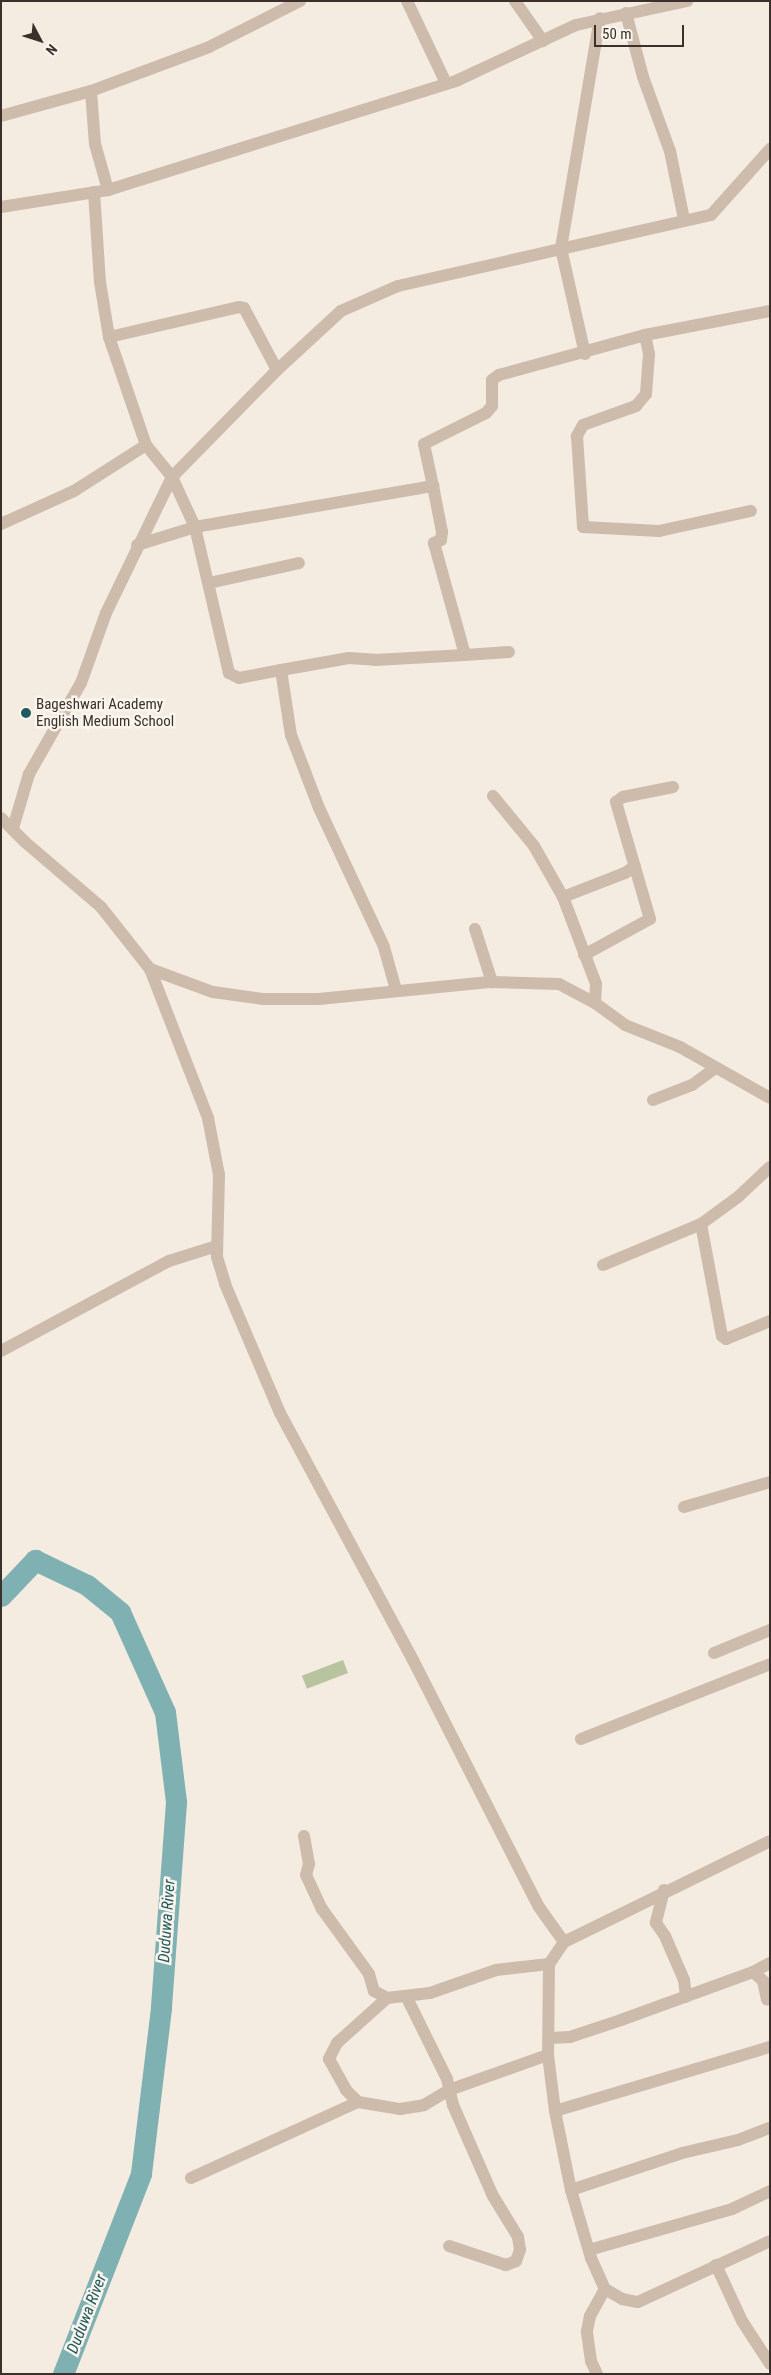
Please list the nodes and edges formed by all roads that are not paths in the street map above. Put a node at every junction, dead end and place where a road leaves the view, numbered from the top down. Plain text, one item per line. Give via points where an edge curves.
1 (300, 1) edge
2 (407, 1) edge
3 (515, 1) edge
4 (687, 1) edge
5 (626, 13) junction
6 (600, 18) junction
7 (543, 41) junction
8 (446, 83) junction
9 (91, 91) junction
10 (1, 116) edge
11 (770, 149) edge
12 (108, 190) junction
13 (94, 192) junction
14 (1, 206) edge
15 (684, 219) junction
16 (561, 248) junction
17 (770, 310) edge
18 (645, 335) junction
19 (109, 337) junction
20 (585, 354) junction
21 (278, 370) junction
22 (146, 445) junction
23 (172, 477) junction
24 (433, 486) junction
25 (750, 511) dead end
26 (1, 524) edge
27 (195, 527) junction
28 (137, 545) junction
29 (299, 563) dead end
30 (209, 583) junction
31 (509, 652) dead end
32 (465, 655) junction
33 (281, 670) junction
34 (673, 786) dead end
35 (493, 796) dead end
36 (1, 818) edge
37 (13, 828) junction
38 (635, 866) junction
39 (563, 897) junction
40 (474, 929) dead end
41 (584, 955) junction
42 (150, 969) junction
43 (492, 982) junction
44 (396, 990) junction
45 (595, 1003) junction
46 (714, 1069) junction
47 (770, 1098) edge
48 (653, 1100) dead end
49 (770, 1167) edge
50 (701, 1224) junction
51 (217, 1246) junction
52 (603, 1265) dead end
53 (770, 1321) edge
54 (1, 1351) edge
55 (770, 1482) edge
56 (684, 1507) dead end
57 (770, 1630) edge
58 (714, 1652) dead end
59 (770, 1664) edge
60 (581, 1739) dead end
61 (304, 1836) dead end
62 (770, 1840) edge
63 (664, 1890) junction
64 (564, 1942) junction
65 (770, 1963) edge
66 (549, 1964) junction
67 (762, 1980) edge
68 (686, 1997) junction
69 (387, 1998) junction
70 (407, 1998) junction
71 (767, 2000) dead end
72 (550, 2038) junction
73 (770, 2047) edge
74 (548, 2055) junction
75 (450, 2090) junction
76 (358, 2102) junction
77 (555, 2111) junction
78 (770, 2128) edge
79 (190, 2178) dead end
80 (571, 2190) junction
81 (770, 2191) edge
82 (770, 2241) edge
83 (450, 2246) dead end
84 (589, 2250) junction
85 (716, 2265) junction
86 (605, 2289) junction
87 (770, 2364) edge
88 (596, 2374) edge

1 - 9 street via 209,47
2 - 8 street
3 - 7 street
4 - 5 street
5 - 6 street
5 - 15 street via 643,77 670,151
6 - 7 street
6 - 16 street
7 - 8 street
8 - 12 street
9 - 10 street
9 - 12 street via 95,144
11 - 15 street via 711,215
12 - 13 street
13 - 14 street
13 - 19 street via 100,282
15 - 16 street via 619,237
16 - 20 street
16 - 21 street via 390,289 341,310
17 - 18 street
18 - 20 street
18 - 25 street via 648,354 646,394 636,406 583,425 577,436 583,527 659,531
19 - 21 street via 239,307 244,308
19 - 22 street
20 - 24 street via 498,375 492,380 492,406 486,413 424,444
21 - 23 street
22 - 23 street
22 - 26 street via 74,491
23 - 27 street
23 - 28 street
24 - 27 street
24 - 32 street via 442,532 441,540 434,544
27 - 28 street
27 - 30 street
28 - 37 street via 106,613 81,683 29,774
29 - 30 street
30 - 33 street via 229,673 239,678
31 - 32 street
32 - 33 street via 375,660 349,658
33 - 44 street via 291,735 319,808 384,947
34 - 38 street via 623,797 616,802
35 - 39 street via 534,846
36 - 37 street
37 - 42 street via 25,842 102,907
38 - 39 street
38 - 41 street via 650,919
39 - 41 street
40 - 43 street
41 - 45 street via 596,984
42 - 44 street via 213,992 263,999 319,999
42 - 51 street via 208,1118 219,1175
43 - 44 street
43 - 45 street via 559,984
45 - 46 street via 625,1025 680,1047
46 - 47 street
46 - 48 street via 692,1085
49 - 50 street via 738,1197
50 - 52 street
50 - 53 street via 722,1336 726,1339
51 - 54 street via 169,1261
51 - 64 street via 225,1284 280,1413 413,1660 539,1907
55 - 56 street
57 - 58 street
59 - 60 street
61 - 69 street via 310,1864 306,1875 322,1910 369,1974 374,1991
62 - 63 street
63 - 64 street
63 - 68 street via 656,1922 684,1980
64 - 66 street
65 - 67 street
66 - 70 street via 496,1970
66 - 72 street
67 - 68 street
67 - 71 street
68 - 72 street via 570,2037
69 - 70 street
69 - 76 street via 337,2043 329,2059 346,2090
70 - 75 street
72 - 74 street
73 - 77 street
74 - 75 street
74 - 77 street
75 - 76 street via 424,2105 400,2109
75 - 83 street via 492,2196 518,2236 520,2250 516,2261 506,2265
76 - 79 street
77 - 80 street
78 - 80 street via 738,2140 682,2152
80 - 84 street
81 - 84 street via 732,2208
82 - 85 street
84 - 86 street
85 - 86 street via 638,2302 622,2299
85 - 87 street via 742,2321
86 - 88 street via 590,2316 587,2331

